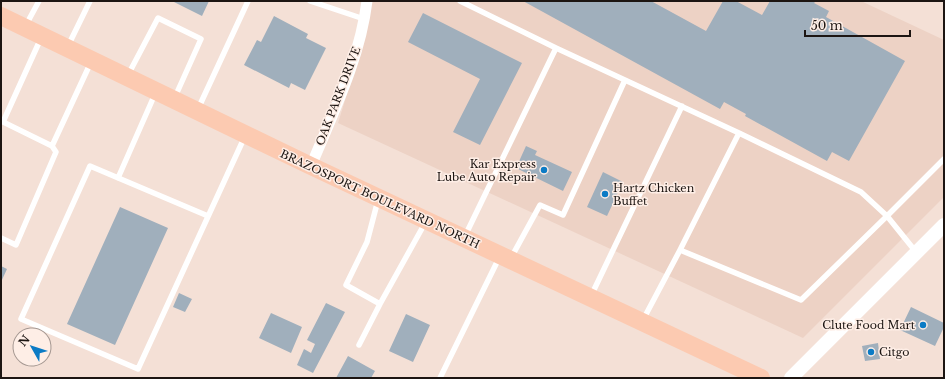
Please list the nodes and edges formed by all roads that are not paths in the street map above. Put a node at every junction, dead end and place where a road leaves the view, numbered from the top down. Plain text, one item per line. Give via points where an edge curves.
1 (39, 1) edge
2 (90, 1) edge
3 (248, 1) edge
4 (310, 1) edge
5 (367, 1) edge
6 (460, 1) edge
7 (1, 18) edge
8 (364, 19) junction
9 (25, 27) junction
10 (42, 36) junction
11 (67, 48) junction
12 (556, 48) junction
13 (92, 60) junction
14 (127, 77) junction
15 (625, 80) junction
16 (156, 91) junction
17 (174, 100) junction
18 (682, 106) junction
19 (197, 111) junction
20 (2, 121) edge
21 (739, 133) junction
22 (245, 135) junction
23 (52, 146) junction
24 (944, 159) edge
25 (311, 166) junction
26 (118, 178) junction
27 (379, 198) junction
28 (208, 216) junction
29 (887, 216) junction
30 (426, 221) junction
31 (944, 225) edge
32 (1, 238) edge
33 (464, 238) junction
34 (680, 250) junction
35 (917, 253) junction
36 (505, 258) junction
37 (590, 298) junction
38 (380, 304) junction
39 (642, 322) junction
40 (360, 345) dead end
41 (440, 378) edge
42 (761, 378) edge
43 (791, 378) edge

1 - 9 lane
2 - 11 lane
3 - 19 lane
4 - 8 lane
5 - 8 street, OAK PARK DRIVE
6 - 12 lane
7 - 9 main road, BRAZOSPORT BOULEVARD NORTH
8 - 25 street, OAK PARK DRIVE via 342,93
9 - 10 main road, BRAZOSPORT BOULEVARD NORTH
10 - 11 main road, BRAZOSPORT BOULEVARD NORTH
10 - 20 lane
11 - 13 main road, BRAZOSPORT BOULEVARD NORTH
12 - 15 lane
12 - 33 lane
13 - 14 main road, BRAZOSPORT BOULEVARD NORTH
13 - 23 lane
14 - 16 main road, BRAZOSPORT BOULEVARD NORTH
14 - 17 lane via 158,18 201,39
15 - 18 lane
15 - 36 lane via 563,215 540,205
16 - 17 main road, BRAZOSPORT BOULEVARD NORTH
16 - 26 lane
17 - 19 main road, BRAZOSPORT BOULEVARD NORTH
18 - 21 lane
18 - 37 lane
19 - 22 main road, BRAZOSPORT BOULEVARD NORTH
20 - 23 lane
21 - 29 lane via 862,192
21 - 34 lane
22 - 25 main road, BRAZOSPORT BOULEVARD NORTH
22 - 28 lane
23 - 32 lane via 56,152 16,245
24 - 29 lane
25 - 27 main road, BRAZOSPORT BOULEVARD NORTH
26 - 28 lane
26 - 28 lane via 90,166 21,319 138,369
27 - 30 main road, BRAZOSPORT BOULEVARD NORTH
27 - 38 lane via 367,242 346,285
29 - 34 lane via 801,300
29 - 35 lane
30 - 33 main road, BRAZOSPORT BOULEVARD NORTH
30 - 38 lane
31 - 35 street
33 - 36 main road, BRAZOSPORT BOULEVARD NORTH
34 - 39 lane
35 - 43 street
36 - 37 main road, BRAZOSPORT BOULEVARD NORTH
36 - 41 lane
37 - 39 main road, BRAZOSPORT BOULEVARD NORTH
38 - 40 lane
39 - 42 main road, BRAZOSPORT BOULEVARD NORTH

